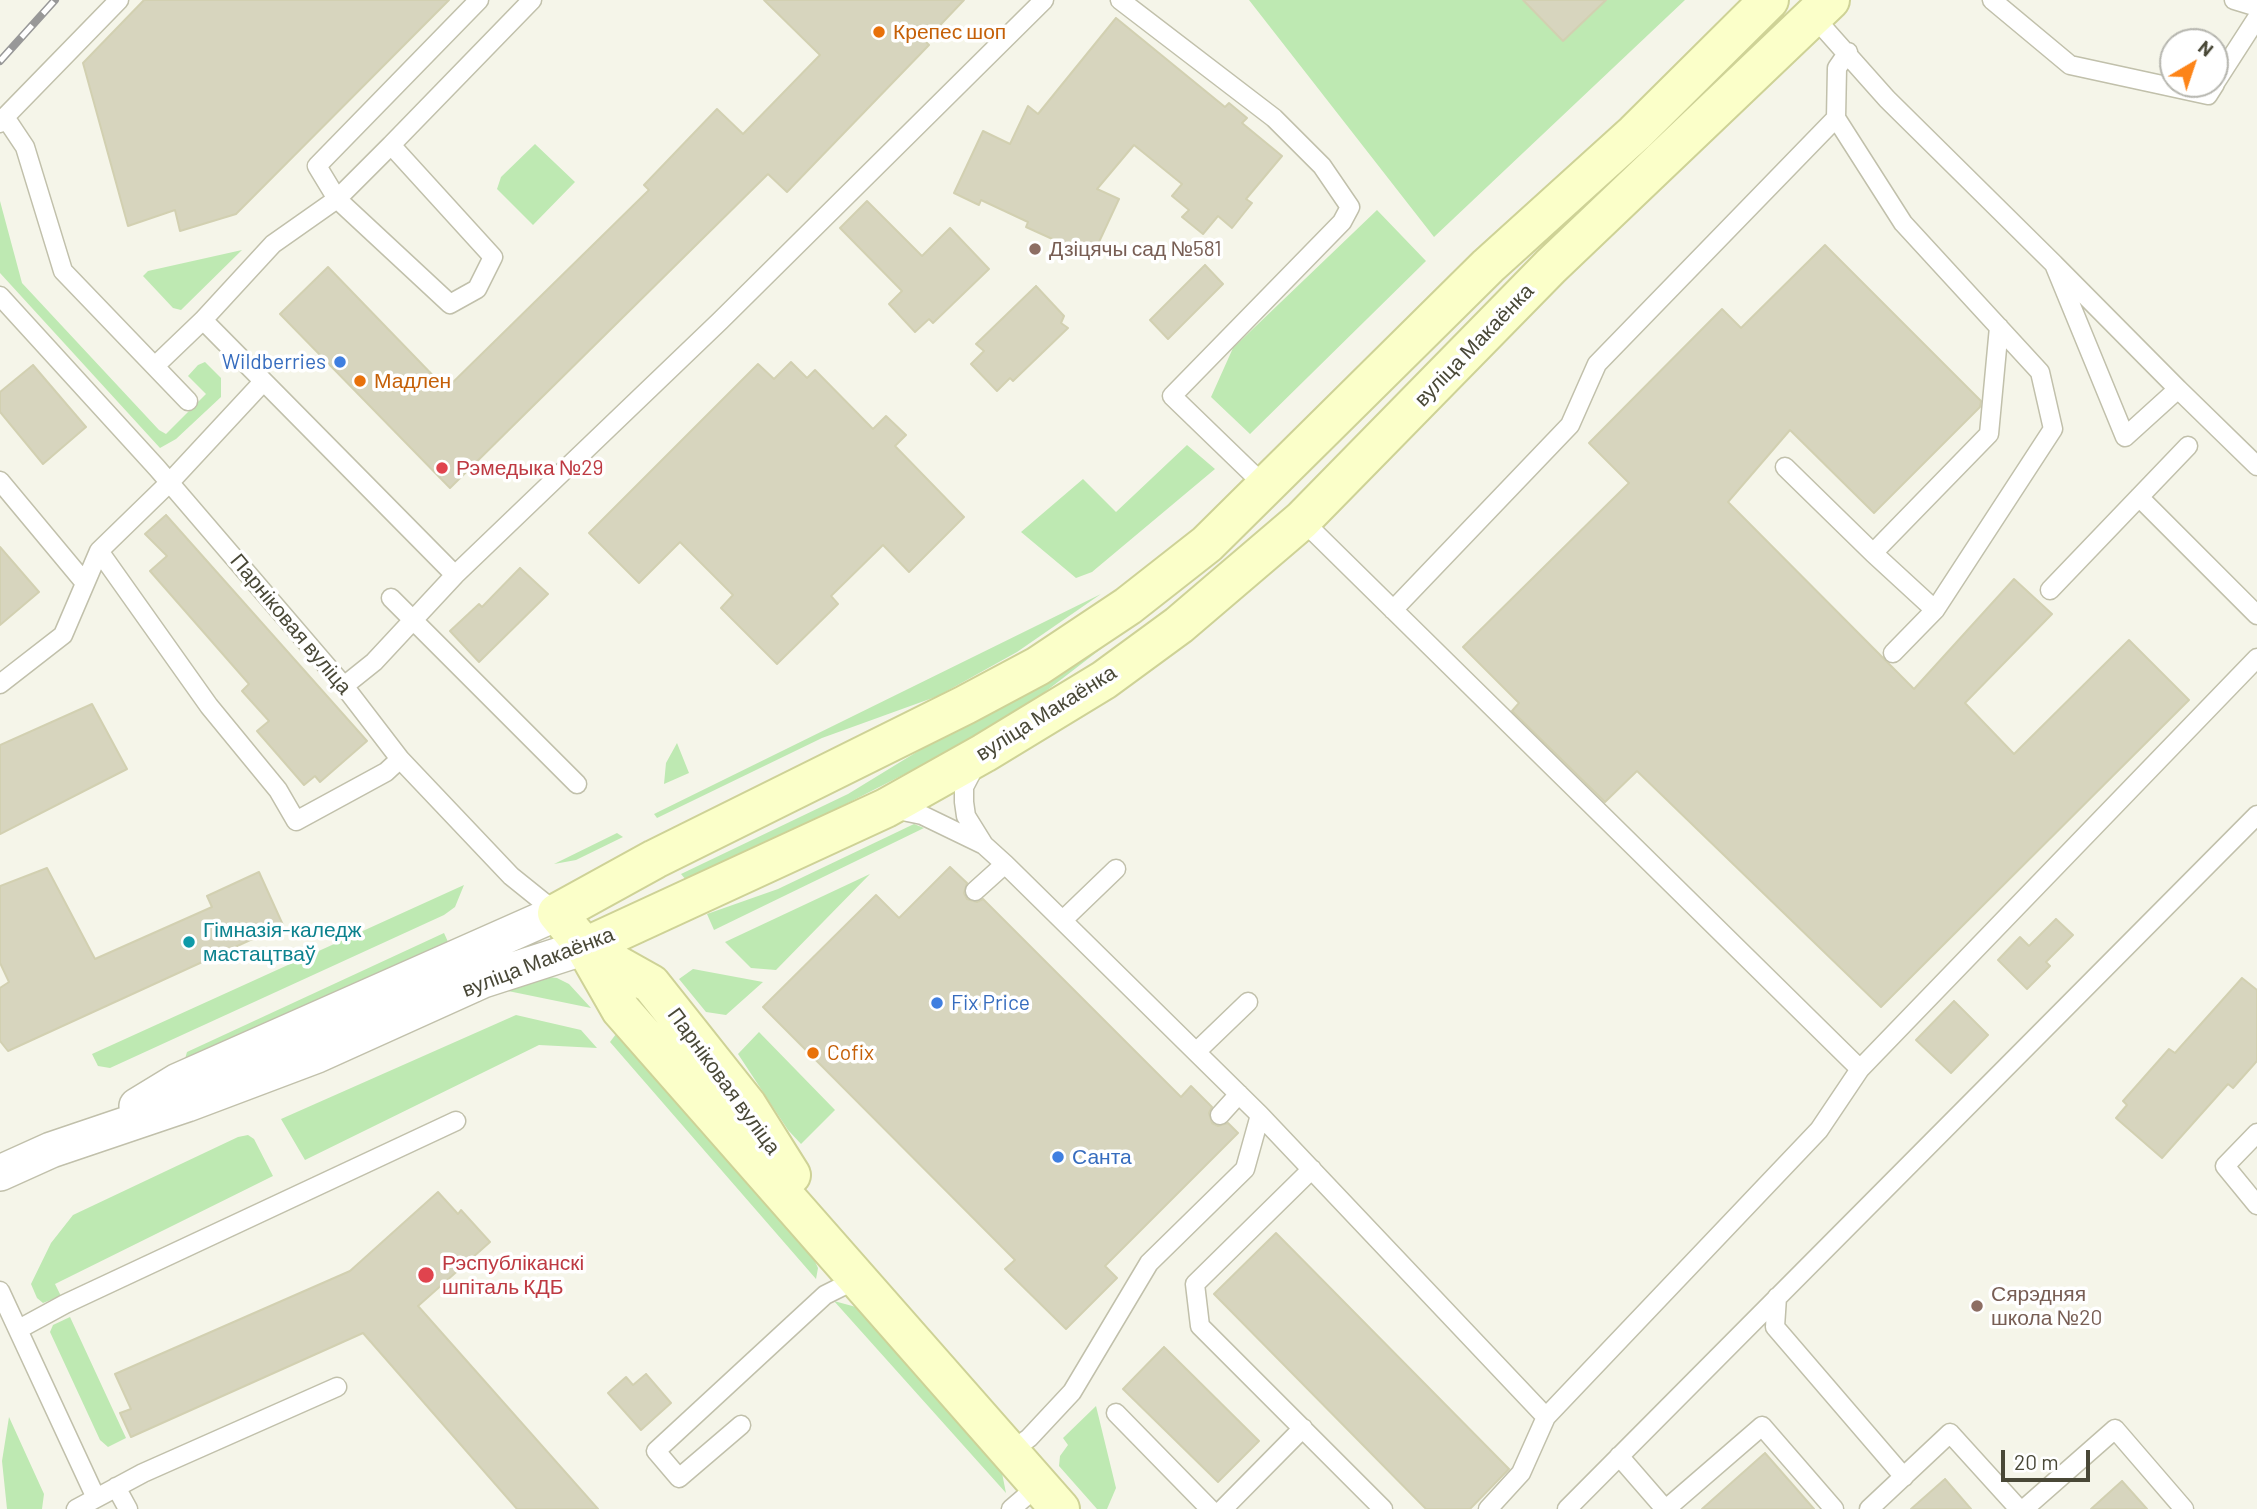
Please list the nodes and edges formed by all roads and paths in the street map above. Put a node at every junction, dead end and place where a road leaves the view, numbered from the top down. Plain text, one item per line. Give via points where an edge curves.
1 (119, 0) edge
2 (479, 0) edge
3 (532, 0) edge
4 (1044, 0) edge
5 (1121, 0) edge
6 (1769, 0) edge
7 (1992, 0) edge
8 (2234, 0) edge
9 (2257, 7) edge
10 (1822, 8) edge
11 (2257, 18) edge
12 (1848, 52) junction
13 (2229, 62) edge
14 (2159, 84) edge
15 (1836, 118) junction
16 (2, 120) edge
17 (391, 145) junction
18 (337, 199) junction
19 (2054, 264) junction
20 (0, 296) edge
21 (203, 320) junction
22 (1999, 327) junction
23 (155, 366) junction
24 (262, 383) junction
25 (2178, 389) junction
26 (188, 401) dead end
27 (2188, 446) dead end
28 (2257, 466) edge
29 (1785, 467) dead end
30 (170, 482) junction
31 (1264, 485) junction
32 (3, 491) edge
33 (2139, 497) junction
34 (1302, 520) junction
35 (99, 551) junction
36 (1873, 553) junction
37 (455, 575) junction
38 (85, 583) junction
39 (2050, 590) dead end
40 (391, 598) dead end
41 (1394, 610) junction
42 (1935, 610) junction
43 (2257, 615) edge
44 (412, 620) junction
45 (1893, 653) dead end
46 (2257, 658) edge
47 (0, 684) edge
48 (344, 686) junction
49 (984, 753) junction
50 (400, 759) junction
51 (577, 784) dead end
52 (886, 808) junction
53 (2257, 815) edge
54 (984, 845) junction
55 (1005, 864) junction
56 (1116, 869) dead end
57 (975, 891) dead end
58 (557, 913) junction
59 (1063, 920) junction
60 (585, 947) junction
61 (1248, 1002) dead end
62 (1196, 1052) junction
63 (1860, 1069) junction
64 (1240, 1094) junction
65 (1220, 1115) dead end
66 (1260, 1115) junction
67 (456, 1121) dead end
68 (2257, 1133) edge
69 (77, 1143) junction
70 (1312, 1169) junction
71 (0, 1173) edge
72 (2257, 1205) edge
73 (858, 1279) junction
74 (0, 1291) edge
75 (1777, 1297) junction
76 (19, 1329) junction
77 (337, 1387) dead end
78 (1116, 1413) dead end
79 (1546, 1417) junction
80 (741, 1425) dead end
81 (1303, 1428) junction
82 (1010, 1452) junction
83 (1619, 1456) junction
84 (1904, 1477) junction
85 (116, 1487) junction
86 (96, 1498) junction
87 (1036, 1501) edge
88 (76, 1509) edge
89 (128, 1509) edge
90 (1210, 1509) edge
91 (1223, 1509) edge
92 (1383, 1509) edge
93 (1488, 1509) edge
94 (1567, 1509) edge
95 (1665, 1509) edge
96 (1834, 1509) edge
97 (1869, 1509) edge
98 (2022, 1509) edge
99 (2184, 1509) edge

1 - 16 lane
2 - 18 lane via 317,166
3 - 17 lane
4 - 37 lane
5 - 31 lane via 1274,118 1322,166 1350,206 1342,222 1172,396
6 - 31 street, вуліца Макаёнка
7 - 14 lane via 2070,65
8 - 9 lane
10 - 12 lane
10 - 34 street, вуліца Макаёнка via 1551,266
11 - 13 lane
12 - 15 lane via 1837,68
12 - 19 lane via 1887,99
15 - 22 lane via 1903,223
15 - 41 lane via 1597,364 1570,425
16 - 23 lane via 24,147 63,271
17 - 18 lane
17 - 18 lane via 493,257 477,289 450,304
18 - 21 lane via 273,244
19 - 25 lane
19 - 25 lane via 2125,437
20 - 30 lane, Парніковая вуліца
21 - 23 lane
21 - 24 lane
22 - 36 lane via 1989,434
22 - 42 lane via 2040,372 2053,429
23 - 26 lane
24 - 30 lane
24 - 37 lane
25 - 28 lane
27 - 33 lane
29 - 36 lane
30 - 35 lane
30 - 48 lane, Парніковая вуліца
31 - 34 street
31 - 58 street, вуліца Макаёнка via 1207,544 1128,606 1038,666
32 - 38 lane
33 - 39 lane
33 - 43 lane
34 - 41 lane
34 - 49 street, вуліца Макаёнка via 1179,625 1104,680
35 - 38 lane
35 - 50 lane via 209,706 278,790 296,821 386,772
36 - 42 lane
37 - 44 lane
38 - 47 lane via 63,635
40 - 44 lane
41 - 63 lane
42 - 45 lane
44 - 48 lane via 374,662
44 - 51 lane
46 - 63 lane
48 - 50 lane, Парніковая вуліца
49 - 52 street, вуліца Макаёнка
49 - 54 lane via 964,787 964,802 966,816
50 - 58 lane, Парніковая вуліца via 511,876
52 - 54 lane via 922,815
52 - 60 street, вуліца Макаёнка
53 - 75 lane
54 - 55 lane
55 - 57 lane
55 - 59 lane
56 - 59 lane
58 - 60 street, Парніковая вуліца
58 - 69 street, вуліца Макаёнка via 178,1081
59 - 62 lane
60 - 69 street, вуліца Макаёнка via 483,980 317,1055
60 - 73 street, Парніковая вуліца via 621,1010
61 - 62 lane
62 - 64 lane
63 - 79 lane via 1819,1130
64 - 65 lane
64 - 66 lane
66 - 70 lane
66 - 82 lane via 1244,1169 1149,1263 1072,1392
67 - 76 lane
68 - 72 lane via 2225,1166
69 - 71 street, вуліца Макаёнка
70 - 79 lane
70 - 81 lane via 1195,1284 1200,1326
73 - 80 lane via 825,1295 656,1451 679,1478
73 - 82 street, Парніковая вуліца
74 - 76 lane
75 - 83 lane
75 - 84 lane via 1775,1327
76 - 86 lane
77 - 85 lane
78 - 90 lane
79 - 93 lane via 1521,1473
81 - 91 lane
81 - 92 lane
82 - 87 street, Парніковая вуліца
83 - 94 lane
83 - 95 lane
84 - 97 lane
84 - 98 lane via 1950,1433
85 - 86 lane
85 - 89 lane
86 - 88 lane
95 - 96 lane via 1762,1426
98 - 99 lane via 2115,1429

